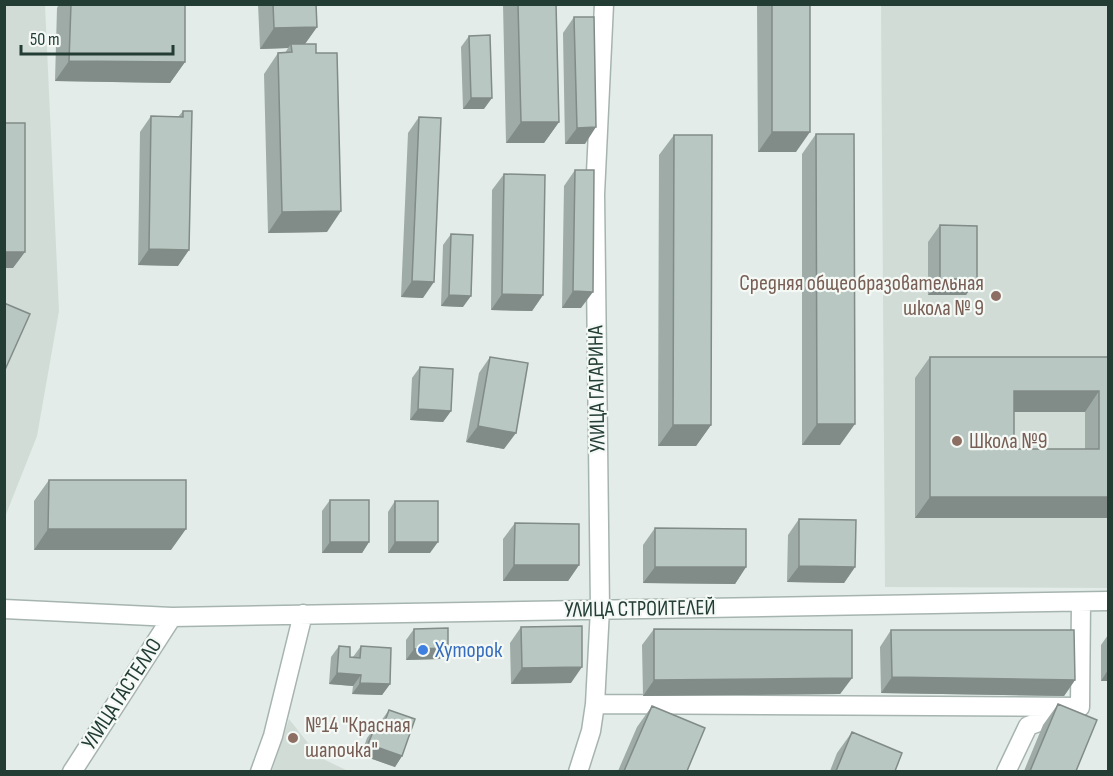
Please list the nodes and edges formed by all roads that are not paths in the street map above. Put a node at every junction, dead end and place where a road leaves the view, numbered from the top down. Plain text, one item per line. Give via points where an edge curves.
1 (604, 4) edge
2 (1081, 602) junction
3 (1108, 602) edge
4 (4, 609) edge
5 (600, 609) junction
6 (303, 614) junction
7 (172, 617) junction
8 (595, 704) junction
9 (1080, 707) junction
10 (72, 771) edge
11 (260, 771) edge
12 (578, 771) edge
13 (1006, 771) edge

1 - 5 street, УЛИЦА ГАГАРИНА via 595,194
2 - 3 street, УЛИЦА СТРОИТЕЛЕЙ
2 - 5 street, УЛИЦА СТРОИТЕЛЕЙ
2 - 9 street
4 - 7 street, УЛИЦА СТРОИТЕЛЕЙ
5 - 6 street, УЛИЦА СТРОИТЕЛЕЙ
5 - 8 street, УЛИЦА ГАГАРИНА
6 - 7 street, УЛИЦА СТРОИТЕЛЕЙ
6 - 11 street via 273,736
7 - 10 street, УЛИЦА ГАСТЕЛЛО
8 - 9 street
8 - 12 street, УЛИЦА ГАГАРИНА
9 - 13 street via 1028,726

